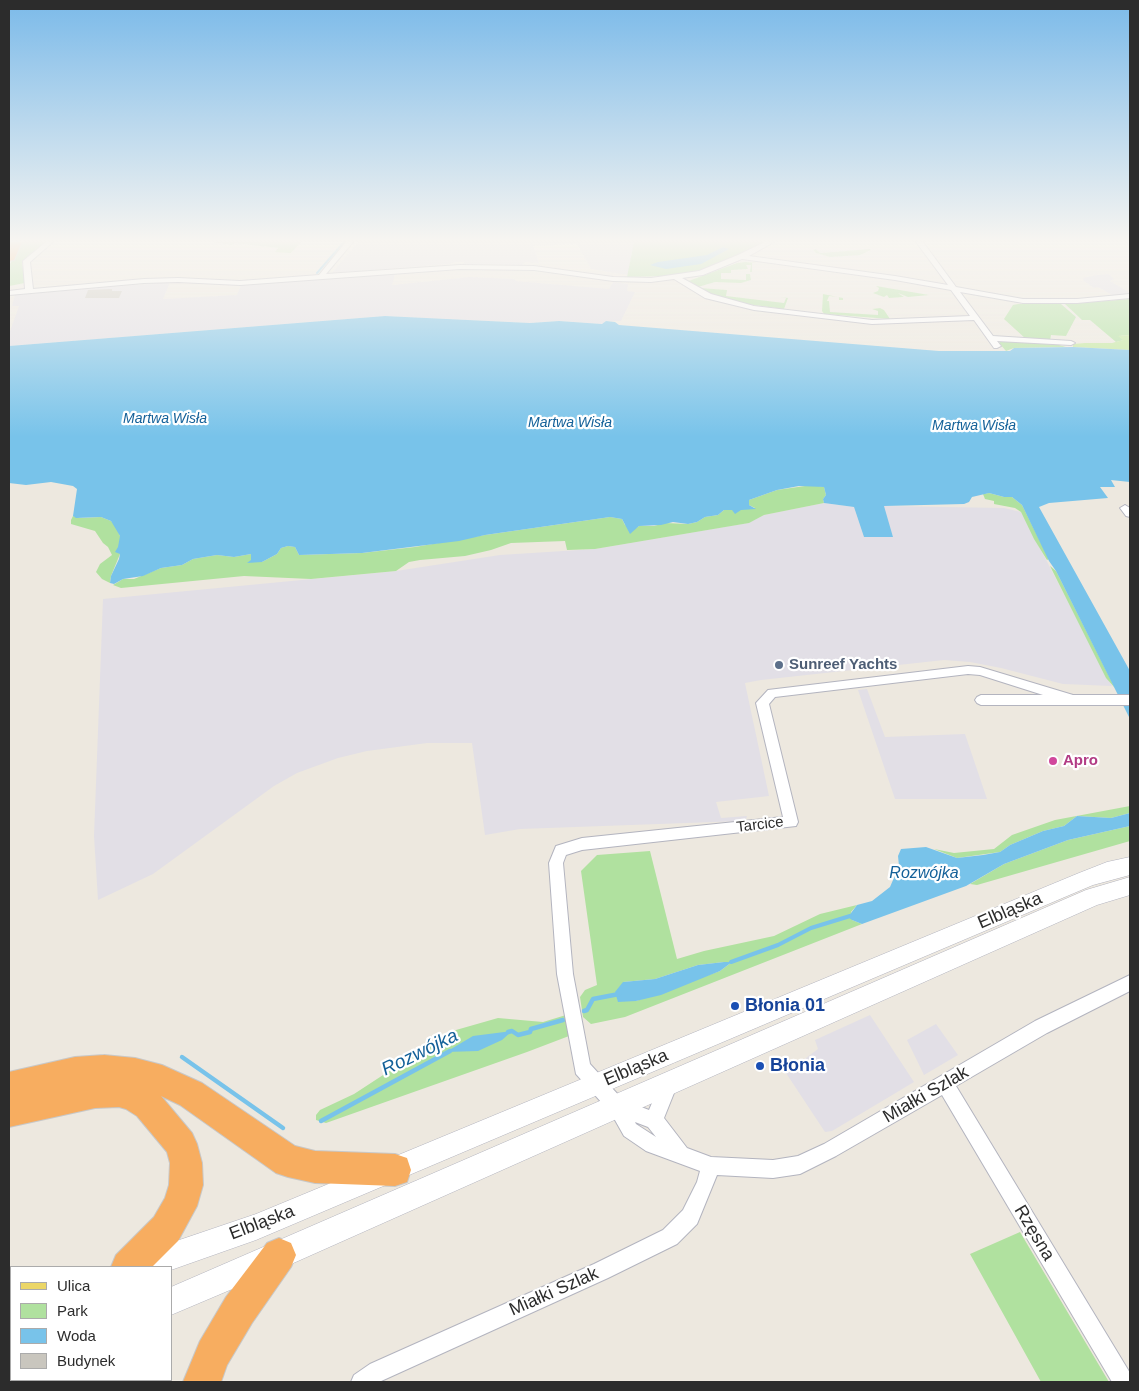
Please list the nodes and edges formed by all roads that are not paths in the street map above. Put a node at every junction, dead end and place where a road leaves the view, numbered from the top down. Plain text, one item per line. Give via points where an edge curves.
1 (750, 307) edge
2 (967, 307) edge
3 (975, 318) junction
4 (991, 338) junction
5 (1071, 343) dead end
6 (998, 346) dead end
7 (981, 700) dead end
8 (1073, 700) junction
9 (1124, 700) edge
10 (1130, 866) edge
11 (1130, 886) edge
12 (1130, 983) edge
13 (669, 1084) junction
14 (945, 1084) junction
15 (596, 1085) junction
16 (9, 1086) edge
17 (617, 1106) junction
18 (9, 1111) edge
19 (654, 1120) junction
20 (680, 1154) junction
21 (712, 1166) junction
22 (395, 1170) junction
23 (279, 1255) junction
24 (129, 1266) edge
25 (144, 1266) edge
26 (172, 1301) edge
27 (202, 1382) edge
28 (361, 1382) edge
29 (1124, 1382) edge

1 - 3 street via 872,322
2 - 3 street
3 - 4 street
4 - 5 street
4 - 6 street
7 - 8 street, Tarcice
8 - 9 street, Tarcice
8 - 15 street, Tarcice via 968,670 772,692 762,703 791,822 582,844 561,850 556,863 566,974 582,1068
10 - 15 main road, Elbląska via 1086,879
11 - 13 main road, Elbląska via 1093,897
12 - 14 street, Miałki Szlak via 1041,1027
13 - 17 main road, Elbląska
13 - 19 street
14 - 21 street, Miałki Szlak via 800,1165 773,1169
14 - 29 street, Rzęsna
15 - 17 street, Miałki Szlak
15 - 22 main road, Elbląska
16 - 22 highway via 75,1072 135,1073 162,1080 191,1094 288,1161 315,1167
17 - 19 street, Miałki Szlak
17 - 20 street, Miałki Szlak via 630,1130 652,1145
17 - 23 main road, Elbląska
18 - 24 highway via 95,1092 119,1092 134,1095 148,1105 181,1144 186,1163 186,1185 180,1206 166,1229
19 - 20 street
20 - 21 street, Miałki Szlak
21 - 28 street, Miałki Szlak via 690,1218 670,1237 377,1371
22 - 25 main road, Elbląska via 256,1227
23 - 26 main road, Elbląska
23 - 27 highway via 239,1310 213,1354

